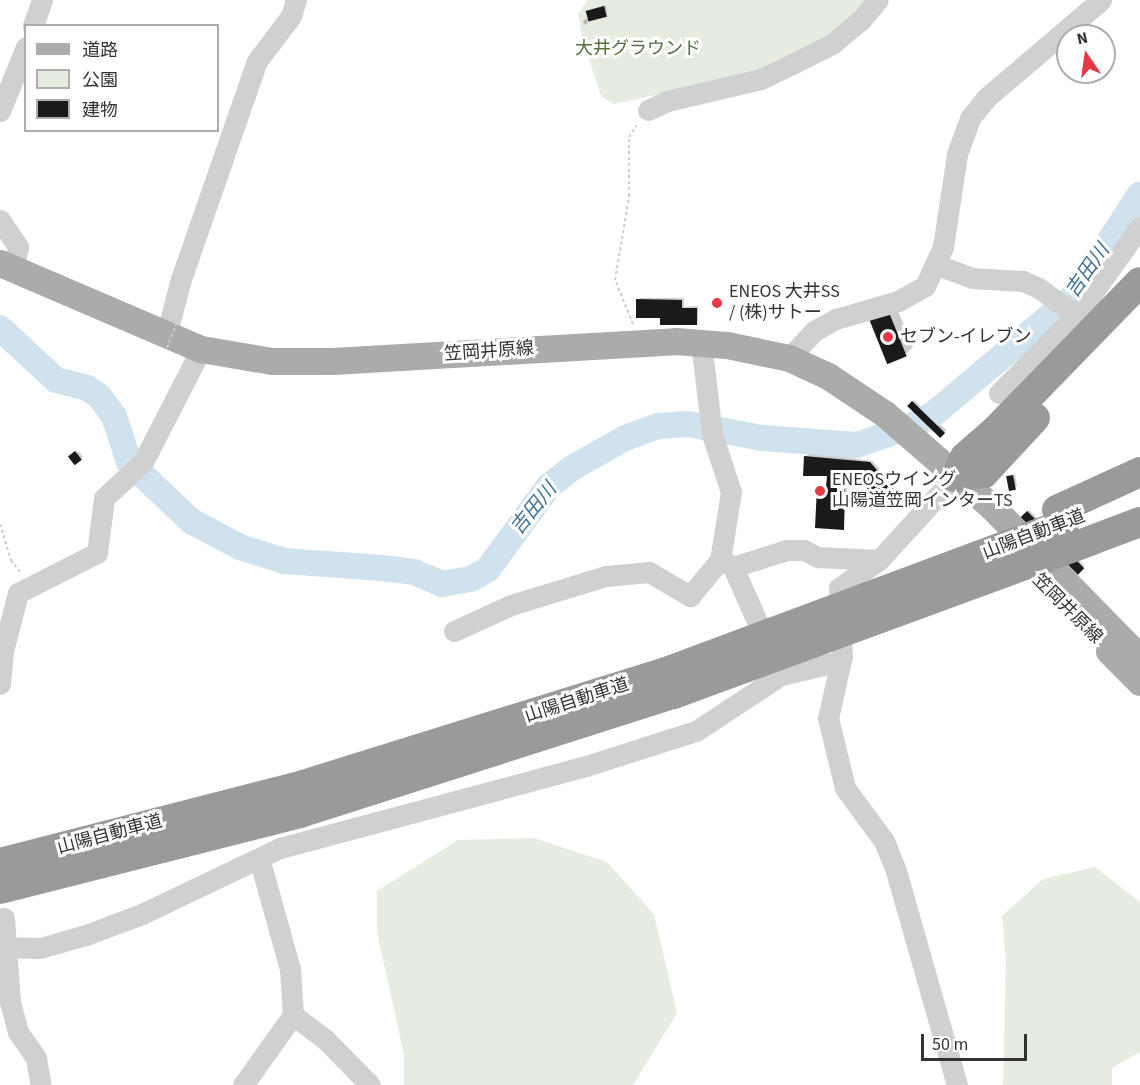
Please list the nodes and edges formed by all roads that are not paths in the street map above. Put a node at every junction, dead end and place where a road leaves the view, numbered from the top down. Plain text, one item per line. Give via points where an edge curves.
1 (42, 0) edge
2 (296, 0) edge
3 (878, 0) edge
4 (1101, 0) edge
5 (34, 24) edge
6 (24, 52) edge
7 (648, 110) road end
8 (0, 111) edge
9 (0, 220) edge
10 (1140, 227) edge
11 (937, 265) junction
12 (7, 267) edge
13 (1140, 282) edge
14 (1140, 303) edge
15 (1074, 315) junction
16 (167, 342) junction
17 (700, 342) junction
18 (201, 349) junction
19 (789, 358) junction
20 (999, 393) dead end
21 (1140, 472) edge
22 (955, 477) junction
23 (1140, 495) edge
24 (1060, 517) junction
25 (1140, 522) edge
26 (879, 560) junction
27 (727, 563) junction
28 (454, 631) dead end
29 (1131, 649) edge
30 (840, 661) junction
31 (781, 675) junction
32 (1140, 682) edge
33 (670, 683) junction
34 (0, 684) edge
35 (259, 858) junction
36 (0, 863) edge
37 (2, 903) edge
38 (2, 947) edge
39 (293, 1015) junction
40 (41, 1085) edge
41 (243, 1085) edge
42 (370, 1085) edge
43 (957, 1085) edge

1 - 5 street
2 - 16 street via 291,16 257,61 181,279
3 - 7 street via 832,44 761,79 667,100
4 - 11 street via 986,98 970,118 959,146
6 - 8 street
9 - 12 street via 18,247
10 - 15 street
11 - 15 street via 972,278 1023,281
11 - 19 street via 919,292 836,319 814,331
12 - 16 main road, 笠岡井原線
13 - 22 highway via 965,457
14 - 22 highway via 984,473
15 - 20 street
16 - 18 main road, 笠岡井原線
17 - 18 main road, 笠岡井原線 via 637,342 332,362 272,361
17 - 19 main road, 笠岡井原線
17 - 27 street via 710,426 731,492
18 - 34 street via 135,469 104,498 97,553 18,592 12,604
19 - 22 main road, 笠岡井原線 via 828,376 885,414
21 - 24 highway
22 - 26 street
22 - 29 main road, 笠岡井原線 via 968,510
23 - 24 highway, 山陽自動車道
24 - 33 highway, 山陽自動車道, bridge via 815,617
25 - 33 highway, 山陽自動車道, bridge
26 - 27 street via 818,557 804,550 787,550
26 - 30 street via 839,588
27 - 28 street via 690,596 649,572 606,576 511,605
27 - 31 street
29 - 32 main road, 笠岡井原線
30 - 31 street
30 - 43 street via 828,718 834,752 845,788 884,841 896,871
31 - 35 street via 696,731 564,772 280,848
33 - 36 highway, 山陽自動車道 via 303,785
33 - 37 highway, 山陽自動車道 via 300,813
35 - 38 street via 142,914 86,935 40,948
35 - 39 street via 290,969
37 - 38 street
38 - 40 street via 18,1032 36,1058
39 - 41 street
39 - 42 street via 326,1040

